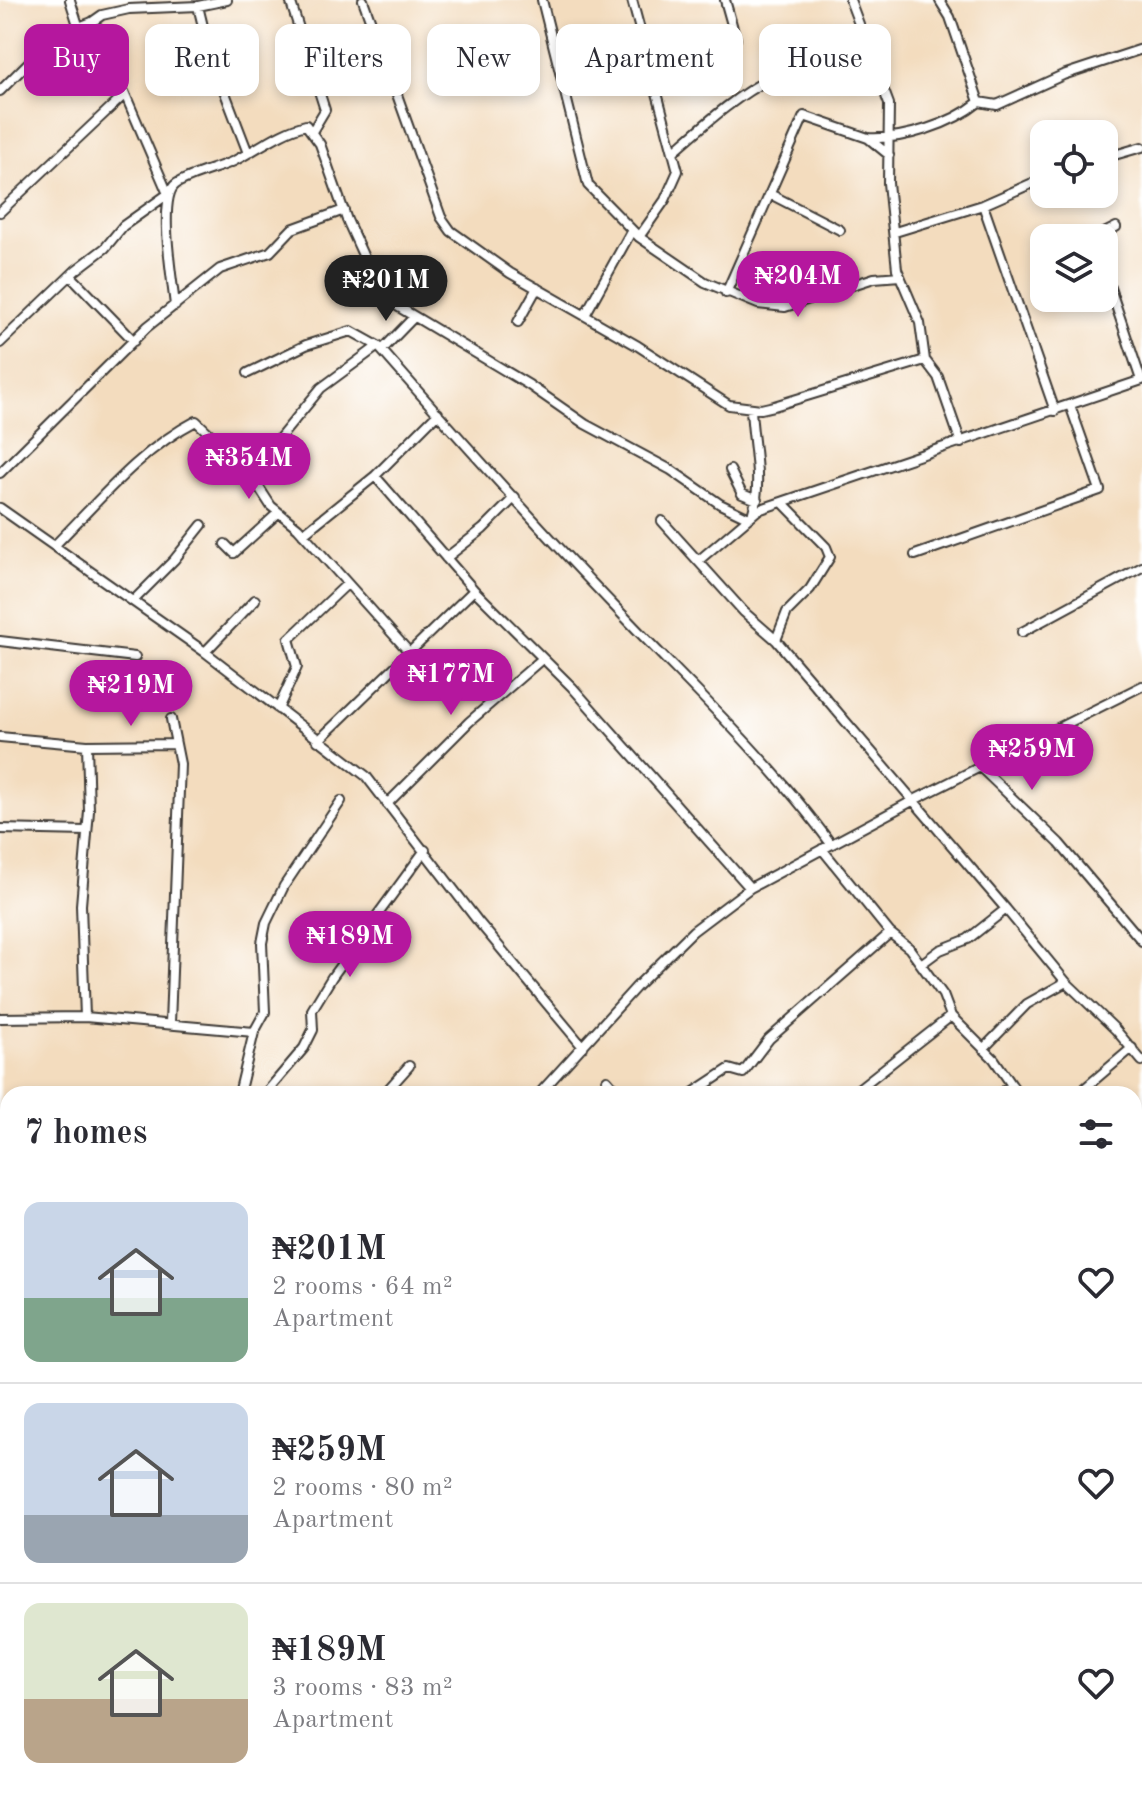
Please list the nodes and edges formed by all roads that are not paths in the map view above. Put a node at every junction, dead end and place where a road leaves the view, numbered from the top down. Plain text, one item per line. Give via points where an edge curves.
1 (70, 0) edge
2 (227, 0) edge
3 (290, 0) edge
4 (363, 0) edge
5 (542, 0) edge
6 (632, 0) edge
7 (725, 0) edge
8 (850, 0) edge
9 (940, 1) edge
10 (156, 4) edge
11 (198, 6) junction
12 (92, 22) joint
13 (78, 24) edge
14 (83, 24) edge
15 (732, 24) edge
16 (860, 24) edge
17 (1142, 49) edge
18 (24, 67) edge
19 (759, 83) edge
20 (0, 91) edge
21 (123, 96) edge
22 (126, 96) edge
23 (887, 96) edge
24 (979, 102) junction
25 (313, 130) junction
26 (868, 138) junction
27 (890, 139) junction
28 (1142, 147) edge
29 (673, 152) junction
30 (248, 153) junction
31 (1118, 154) edge
32 (889, 155) junction
33 (1030, 184) edge
34 (168, 194) junction
35 (770, 194) junction
36 (983, 205) junction
37 (344, 210) junction
38 (0, 212) edge
39 (840, 230) dead end
40 (895, 232) junction
41 (635, 234) junction
42 (900, 276) junction
43 (72, 277) junction
44 (537, 288) junction
45 (726, 293) junction
46 (175, 306) junction
47 (1118, 311) edge
48 (585, 315) junction
49 (414, 317) junction
50 (518, 322) dead end
51 (134, 341) junction
52 (0, 343) edge
53 (380, 348) junction
54 (925, 360) junction
55 (248, 373) dead end
56 (1142, 380) edge
57 (1070, 405) junction
58 (751, 408) junction
59 (1055, 411) junction
60 (438, 413) junction
61 (961, 443) junction
62 (247, 469) junction
63 (730, 470) dead end
64 (0, 473) edge
65 (375, 476) junction
66 (515, 497) junction
67 (757, 500) junction
68 (784, 504) junction
69 (0, 508) edge
70 (278, 513) junction
71 (750, 515) junction
72 (662, 521) dead end
73 (202, 525) dead end
74 (303, 534) junction
75 (225, 544) dead end
76 (54, 546) junction
77 (915, 555) dead end
78 (446, 558) junction
79 (698, 561) junction
80 (1142, 567) edge
81 (347, 584) junction
82 (474, 590) junction
83 (255, 600) dead end
84 (133, 601) junction
85 (1022, 632) dead end
86 (776, 640) junction
87 (0, 641) edge
88 (205, 652) junction
89 (410, 653) junction
90 (135, 657) dead end
91 (542, 659) junction
92 (1142, 686) edge
93 (278, 709) junction
94 (171, 719) dead end
95 (0, 737) edge
96 (318, 741) junction
97 (176, 744) junction
98 (87, 745) junction
99 (980, 767) junction
100 (916, 799) junction
101 (341, 801) dead end
102 (387, 804) junction
103 (0, 829) edge
104 (86, 831) junction
105 (827, 846) junction
106 (425, 850) junction
107 (750, 888) junction
108 (1006, 909) junction
109 (890, 933) junction
110 (1142, 941) edge
111 (921, 964) junction
112 (1066, 982) junction
113 (951, 1016) junction
114 (85, 1017) junction
115 (0, 1018) edge
116 (170, 1023) junction
117 (0, 1027) edge
118 (254, 1032) junction
119 (583, 1047) junction
120 (984, 1048) junction
121 (1132, 1048) junction
122 (1142, 1061) edge
123 (409, 1066) dead end
124 (607, 1080) dead end
125 (1012, 1085) edge
126 (241, 1086) edge
127 (272, 1086) edge
128 (391, 1086) edge
129 (546, 1086) edge
130 (612, 1086) edge
131 (703, 1086) edge
132 (862, 1086) edge
133 (1087, 1086) edge

1 - 13 street
2 - 11 street
3 - 25 street via 325,110
4 - 44 street via 441,217 451,231
5 - 41 street via 588,185
6 - 29 street
7 - 15 street
8 - 16 street
9 - 24 street
10 - 11 street
10 - 12 street via 102,15
11 - 30 street via 209,51
12 - 14 street
17 - 24 street via 1063,75 997,105
18 - 20 street
19 - 29 street
21 - 38 street
22 - 34 street
23 - 27 street
24 - 27 street via 959,115
25 - 30 street via 306,125 292,128
25 - 37 street
26 - 27 street
26 - 32 street
26 - 35 street via 804,116
27 - 32 street
28 - 31 street
29 - 41 street via 676,180
30 - 34 street via 174,185
32 - 40 street
33 - 36 street
34 - 43 street via 123,226
34 - 46 street
35 - 39 street
35 - 45 street
36 - 40 street
36 - 59 street
37 - 46 street via 292,229 270,252 220,269
37 - 49 street via 382,297
40 - 42 street
41 - 45 street
41 - 48 street
42 - 45 street via 874,278 785,307
42 - 54 street via 920,323
43 - 51 street
43 - 52 street
44 - 48 street
44 - 50 street
46 - 51 street
47 - 56 street
48 - 58 street via 729,405
49 - 53 street
49 - 71 street via 720,504
51 - 64 street
53 - 55 street via 351,331 306,345
53 - 60 street
53 - 62 street via 321,388
54 - 58 street via 774,406
54 - 61 street via 938,377
56 - 57 street
57 - 59 street
57 - 77 street via 1100,490
58 - 67 street
59 - 61 street
60 - 65 street
60 - 66 street
61 - 68 street
62 - 70 street
62 - 76 street via 196,421 170,434
63 - 67 street via 742,494
65 - 74 street
65 - 78 street
66 - 78 street
66 - 105 street via 756,755
67 - 71 street
68 - 71 street
68 - 86 street via 830,557 787,612
69 - 76 street
70 - 74 street
70 - 75 street via 234,553
71 - 79 street
72 - 79 street
73 - 84 street
74 - 81 street
76 - 84 street
78 - 82 street
79 - 86 street
80 - 85 street
81 - 89 street
81 - 93 street via 289,639 297,667
82 - 89 street
82 - 91 street
83 - 88 street
84 - 88 street
86 - 100 street
87 - 90 street
88 - 93 street
89 - 96 street
91 - 102 street
91 - 107 street
92 - 99 street
93 - 96 street
94 - 97 street
95 - 98 street
96 - 102 street via 366,776
97 - 98 street
97 - 116 street via 180,764
98 - 104 street
99 - 100 street
99 - 110 street via 1059,843
100 - 105 street
100 - 108 street
101 - 118 street via 284,886 266,923 265,1012
102 - 106 street
103 - 104 street
104 - 114 street via 81,905
105 - 107 street
105 - 109 street
106 - 119 street
106 - 127 street via 332,977 312,1010 313,1030 304,1048
107 - 119 street via 693,931
108 - 111 street via 968,939
108 - 112 street
109 - 111 street
109 - 131 street via 769,1039 743,1073 729,1069
111 - 113 street
112 - 120 street via 1027,1004
112 - 121 street
113 - 120 street
113 - 132 street
114 - 115 street
114 - 116 street
115 - 117 street
116 - 118 street
118 - 126 street
119 - 129 street
120 - 125 street
121 - 122 street
121 - 133 street
123 - 128 street
124 - 130 street

